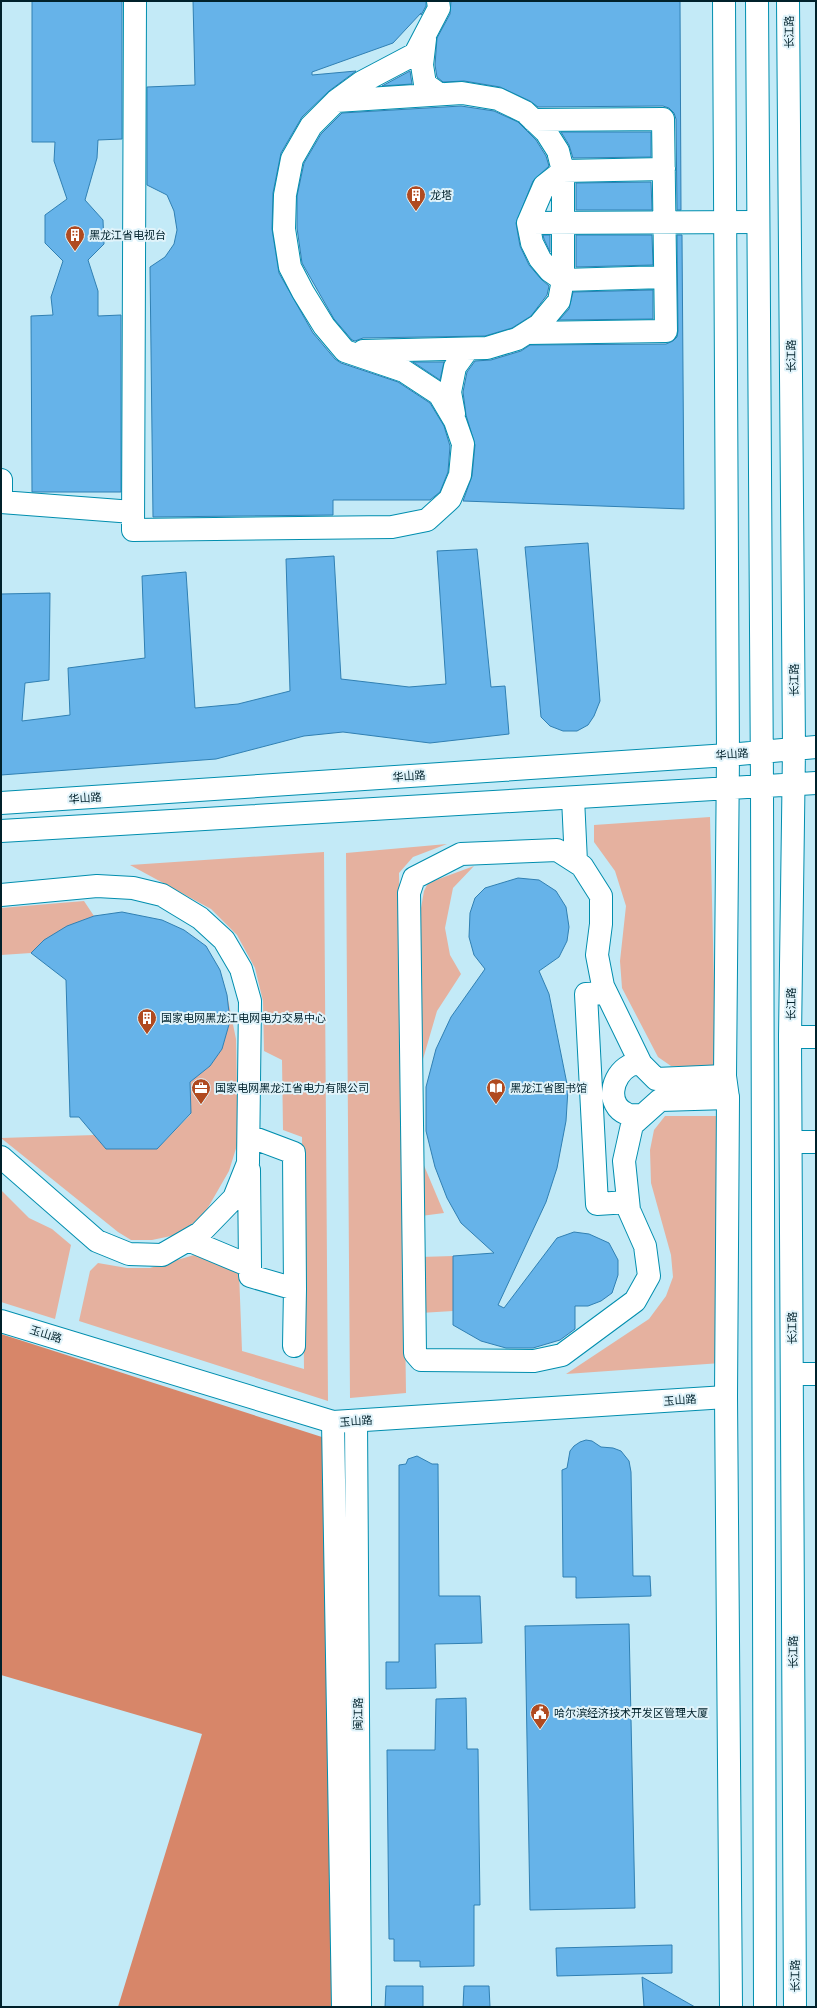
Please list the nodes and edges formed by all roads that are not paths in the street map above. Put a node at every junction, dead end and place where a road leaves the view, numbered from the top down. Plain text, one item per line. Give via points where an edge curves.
1 (135, 1) edge
2 (438, 1) edge
3 (724, 1) edge
4 (757, 1) edge
5 (788, 1) edge
6 (425, 34) junction
7 (439, 94) junction
8 (336, 101) junction
9 (533, 120) junction
10 (664, 169) junction
11 (563, 171) junction
12 (724, 222) junction
13 (757, 222) junction
14 (528, 223) junction
15 (563, 223) junction
16 (664, 223) junction
17 (665, 277) junction
18 (563, 280) junction
19 (527, 333) junction
20 (468, 349) junction
21 (346, 351) junction
22 (455, 421) junction
23 (1, 480) edge
24 (133, 512) junction
25 (816, 747) edge
26 (794, 749) junction
27 (762, 752) junction
28 (728, 755) junction
29 (816, 783) edge
30 (762, 785) junction
31 (794, 785) junction
32 (727, 787) junction
33 (573, 798) junction
34 (1, 803) edge
35 (1, 831) edge
36 (576, 862) junction
37 (1, 895) edge
38 (606, 993) junction
39 (790, 1037) junction
40 (816, 1037) edge
41 (641, 1064) junction
42 (725, 1076) junction
43 (656, 1079) junction
44 (728, 1098) junction
45 (649, 1110) junction
46 (248, 1136) junction
47 (791, 1142) junction
48 (816, 1142) edge
49 (1, 1157) edge
50 (248, 1163) junction
51 (628, 1202) junction
52 (188, 1240) junction
53 (250, 1266) junction
54 (295, 1289) junction
55 (1, 1321) edge
56 (294, 1346) dead end
57 (792, 1374) junction
58 (816, 1374) edge
59 (726, 1397) junction
60 (356, 1421) junction
61 (333, 1422) junction
62 (343, 2007) edge
63 (360, 2007) edge
64 (731, 2007) edge
65 (765, 2007) edge
66 (795, 2007) edge

1 - 24 main road
2 - 6 main road via 439,8
3 - 12 main road
4 - 13 main road
5 - 26 main road, 长江路
6 - 7 main road via 422,65 425,84
6 - 8 main road via 415,54 362,82
7 - 8 main road
7 - 9 main road via 462,93 498,100 525,112
8 - 21 main road via 311,126 292,159 285,195 284,229 290,266 302,292 324,326
9 - 10 main road via 663,119
9 - 11 main road via 546,132 558,152
10 - 11 main road
10 - 16 main road
11 - 14 main road via 544,186
11 - 15 main road
12 - 13 main road
12 - 16 main road
12 - 28 main road
13 - 27 main road
14 - 15 main road
14 - 18 main road via 532,243 540,259 550,271
15 - 16 main road
15 - 18 main road
16 - 17 main road
17 - 18 main road
17 - 19 main road via 666,331
18 - 19 main road via 559,301 539,325
19 - 20 main road via 518,339 488,348
20 - 21 main road
20 - 22 main road via 455,367 450,392
21 - 22 main road via 404,371 439,394
22 - 24 main road via 463,444 460,475 450,499 427,520 392,527 133,530
23 - 24 main road via 1,502
25 - 26 main road, 华山路
26 - 27 main road, 华山路
26 - 31 main road, 长江路
27 - 28 main road, 华山路
27 - 30 main road
28 - 32 main road
28 - 34 main road, 华山路
29 - 31 main road
30 - 31 main road
30 - 32 main road
30 - 65 main road
31 - 39 main road, 长江路
32 - 33 main road
32 - 42 main road
33 - 35 main road
33 - 36 main road
36 - 38 main road via 582,866 601,896 597,955
36 - 51 main road via 558,850 461,854 414,878 412,883 409,893 414,1353 421,1360 534,1361 562,1355 635,1301 649,1276 645,1246
37 - 46 main road via 97,886 133,888 162,895 200,918 224,940 241,969 250,1001
38 - 41 main road
38 - 51 main road via 586,994 598,1204
39 - 40 main road
39 - 47 main road, 长江路
41 - 43 main road
41 - 45 main road via 630,1065 618,1075 612,1091 616,1104 626,1114
42 - 43 main road
42 - 44 main road
43 - 45 main road via 660,1090
44 - 45 main road via 660,1100
44 - 59 main road
45 - 51 main road via 632,1125 624,1161
46 - 50 main road
46 - 54 main road via 294,1153
47 - 48 main road
47 - 57 main road, 长江路
49 - 52 main road via 97,1241 129,1254 162,1255
50 - 52 main road via 234,1198 200,1233
50 - 53 main road
52 - 53 main road
53 - 54 main road via 250,1276
54 - 56 main road
55 - 61 main road, 玉山路
57 - 58 main road
57 - 66 main road, 长江路
59 - 60 main road, 玉山路
59 - 64 main road
60 - 61 main road, 玉山路
60 - 63 main road, 闽江路
61 - 62 main road, 闽江路

